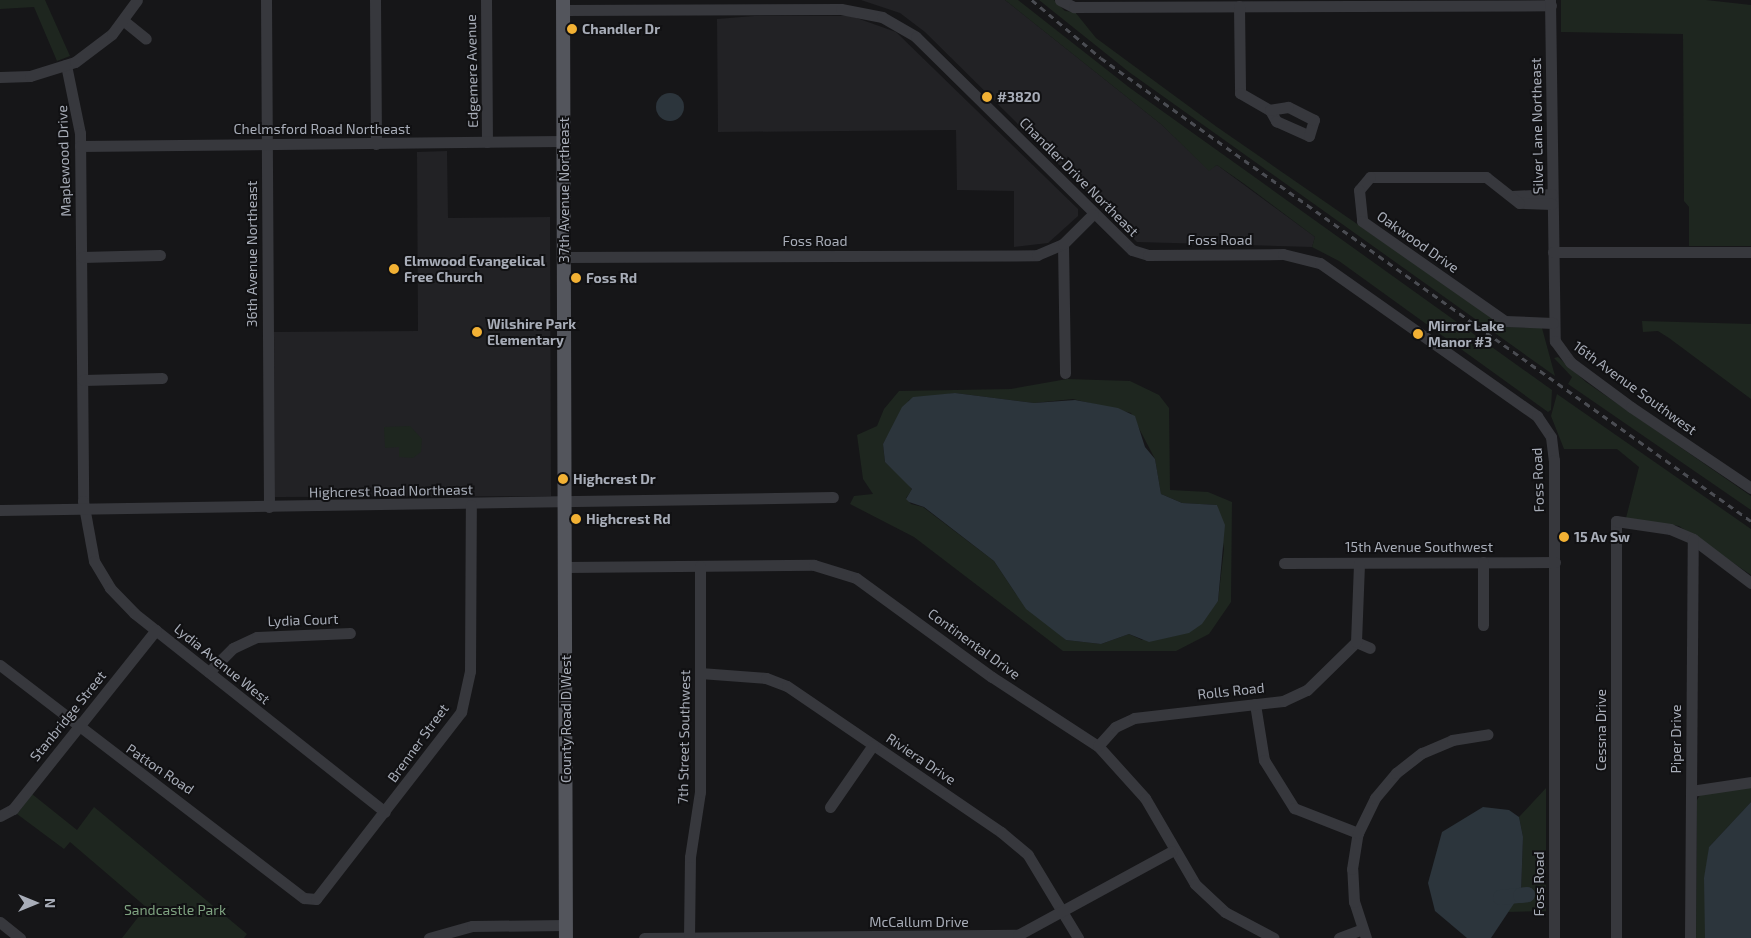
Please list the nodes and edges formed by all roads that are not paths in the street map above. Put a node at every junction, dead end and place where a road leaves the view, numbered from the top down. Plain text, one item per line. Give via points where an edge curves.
1 (137, 0) edge
2 (266, 0) edge
3 (375, 0) edge
4 (486, 0) edge
5 (1061, 1) edge
6 (1550, 3) edge
7 (736, 4) edge
8 (563, 5) edge
9 (1239, 6) junction
10 (124, 21) junction
11 (146, 39) dead end
12 (66, 65) junction
13 (0, 77) edge
14 (1270, 110) dead end
15 (563, 141) junction
16 (487, 142) junction
17 (266, 144) junction
18 (376, 144) junction
19 (80, 146) junction
20 (1552, 199) junction
21 (1094, 214) junction
22 (1063, 244) junction
23 (1553, 252) junction
24 (1751, 252) edge
25 (1137, 253) joint
26 (160, 256) dead end
27 (82, 257) junction
28 (564, 257) junction
29 (1553, 323) junction
30 (1065, 373) dead end
31 (162, 378) dead end
32 (83, 380) junction
33 (1751, 488) edge
34 (833, 497) dead end
35 (566, 501) junction
36 (470, 505) junction
37 (269, 507) junction
38 (0, 510) edge
39 (83, 510) junction
40 (1693, 540) junction
41 (1483, 562) junction
42 (1555, 562) junction
43 (1284, 563) dead end
44 (1359, 563) junction
45 (700, 566) junction
46 (566, 567) junction
47 (1751, 583) edge
48 (1483, 625) dead end
49 (156, 630) junction
50 (350, 633) dead end
51 (1356, 642) junction
52 (1370, 648) dead end
53 (0, 665) edge
54 (209, 672) junction
55 (700, 673) junction
56 (1255, 704) junction
57 (78, 727) junction
58 (1488, 734) dead end
59 (873, 744) junction
60 (1098, 746) junction
61 (1751, 782) edge
62 (1691, 791) junction
63 (830, 807) dead end
64 (385, 812) junction
65 (0, 816) edge
66 (1358, 833) junction
67 (1172, 851) junction
68 (304, 898) joint
69 (1063, 914) junction
70 (0, 922) edge
71 (566, 931) edge
72 (1364, 934) edge
73 (20, 938) edge
74 (429, 938) edge
75 (644, 938) edge
76 (689, 938) edge
77 (1078, 938) edge
78 (1274, 938) edge
79 (1339, 938) edge
80 (1554, 938) edge
81 (1616, 938) edge
82 (1690, 938) edge

1 - 10 street
2 - 17 street, 36th Avenue Northeast
3 - 18 street
4 - 16 street, Edgemere Avenue
5 - 9 street via 1074,7
6 - 9 street
6 - 20 street, Silver Lane Northeast
7 - 8 street, Chandler Drive Northeast
7 - 21 street, Chandler Drive Northeast via 856,10 894,22 916,37
8 - 15 main road, 37th Avenue Northeast
9 - 14 street via 1240,93
10 - 11 street
10 - 12 street via 94,50
12 - 13 street via 30,76
12 - 19 street, Maplewood Drive via 79,110
15 - 16 street, Chelmsford Road Northeast
15 - 28 main road, 37th Avenue Northeast
16 - 18 street, Chelmsford Road Northeast
17 - 18 street, Chelmsford Road Northeast
17 - 19 street, Chelmsford Road Northeast
17 - 37 street, 36th Avenue Northeast
19 - 27 street, Maplewood Drive
20 - 23 street, Silver Lane Northeast
20 - 29 street, Oakwood Drive via 1519,203 1486,177 1370,177 1360,184 1360,217 1505,321
21 - 22 street, Foss Road
21 - 25 street, Chandler Drive Northeast
22 - 28 street, Foss Road via 1038,255
22 - 30 street
23 - 24 street
23 - 29 street, 16th Avenue Southwest
25 - 42 street, Foss Road via 1283,254 1310,258 1332,269 1531,410 1548,431 1553,448
26 - 27 street
27 - 32 street, Maplewood Drive
28 - 35 main road, 37th Avenue Northeast
29 - 33 street, 16th Avenue Southwest via 1556,342 1570,362
31 - 32 street
32 - 39 street, Maplewood Drive
34 - 35 street, Highcrest Road Northeast
35 - 36 street, Highcrest Road Northeast
35 - 46 main road, County Road D West
36 - 37 street, Highcrest Road Northeast
36 - 64 street, Brenner Street via 466,698 449,732
37 - 39 street, Highcrest Road Northeast
38 - 39 street, Highcrest Road Northeast
39 - 49 street, Lydia Avenue West via 89,545 101,575 121,601
40 - 47 street
40 - 62 street, Piper Drive
40 - 81 street, Cessna Drive via 1658,526 1616,522
41 - 42 street, 15th Avenue Southwest
41 - 44 street, 15th Avenue Southwest
41 - 48 street
42 - 80 street, Foss Road
43 - 44 street, 15th Avenue Southwest
44 - 51 street
45 - 46 street, Continental Drive
45 - 55 street, 7th Street Southwest
45 - 60 street, Continental Drive via 814,566 842,571
46 - 71 main road, County Road D West
49 - 54 street, Lydia Avenue West
49 - 57 street, Stanbridge Street
50 - 54 street, Lydia Court via 257,636 233,648
51 - 52 street
51 - 56 street, Rolls Road via 1300,695
53 - 57 street, Patton Road
54 - 64 street, Lydia Avenue West
55 - 59 street, Riviera Drive via 778,682
55 - 76 street, 7th Street Southwest via 700,792 690,857
56 - 60 street, Rolls Road via 1134,718 1115,727
56 - 66 street via 1264,760 1294,808
57 - 65 street, Stanbridge Street via 13,809
57 - 68 street, Patton Road via 165,788
58 - 66 street via 1452,740 1410,761 1375,798
59 - 63 street
59 - 69 street, Riviera Drive via 1015,842
60 - 67 street, Continental Drive via 1145,798
61 - 62 street
62 - 82 street, Piper Drive
64 - 68 street, Brenner Street via 320,896
66 - 72 street via 1352,887
67 - 69 street, McCallum Drive
67 - 78 street, Continental Drive via 1208,898 1241,923
69 - 76 street, McCallum Drive via 1035,930 1012,936
69 - 77 street, Riviera Drive
70 - 73 street
71 - 74 street via 472,926
72 - 79 street
75 - 76 street, McCallum Drive

